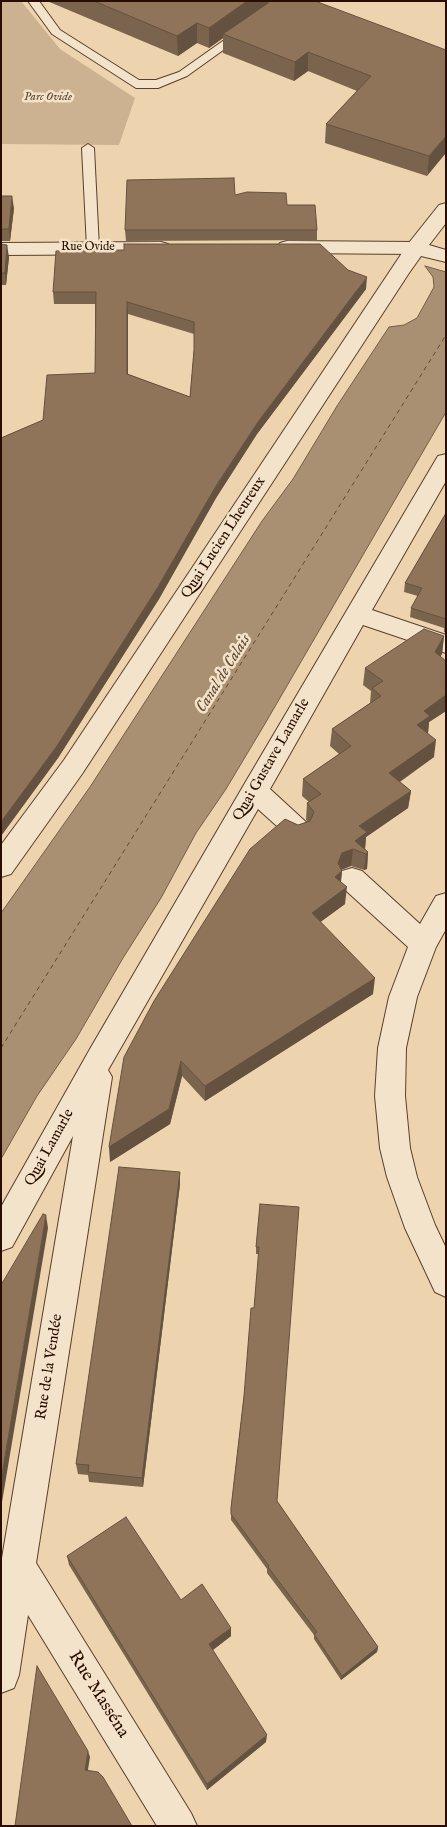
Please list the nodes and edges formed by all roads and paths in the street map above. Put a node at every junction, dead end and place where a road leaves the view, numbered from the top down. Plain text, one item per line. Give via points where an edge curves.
1 (33, 1) edge
2 (247, 29) edge
3 (88, 148) dead end
4 (446, 209) edge
5 (271, 247) edge
6 (93, 248) junction
7 (182, 248) edge
8 (416, 248) junction
9 (1, 249) edge
10 (446, 256) edge
11 (446, 461) edge
12 (357, 614) junction
13 (446, 644) edge
14 (254, 790) junction
15 (298, 830) edge
16 (1, 866) edge
17 (352, 879) dead end
18 (446, 904) edge
19 (423, 944) junction
20 (100, 1058) junction
21 (1, 1237) edge
22 (446, 1282) edge
23 (18, 1565) junction
24 (1, 1675) edge
25 (178, 1826) edge

1 - 2 lane via 56,32 136,84 158,84 183,74
3 - 6 lane
4 - 8 street, Quai Lucien Lheureux
5 - 8 street
6 - 7 street, Rue Ovide
6 - 9 street, Rue Ovide
8 - 10 street
8 - 16 street, Quai Lucien Lheureux via 73,767
11 - 12 street, Quai Gustave Lamarle
12 - 13 street
12 - 14 street, Quai Gustave Lamarle
14 - 15 street
14 - 20 street, Quai Gustave Lamarle
17 - 19 street
18 - 19 street
19 - 22 street via 396,1022 390,1074 392,1120 402,1177 420,1228
20 - 21 street, Quai Lamarle
20 - 23 street, Rue de la Vendée
23 - 24 street, Rue de la Vendée
23 - 25 street, Rue Masséna

